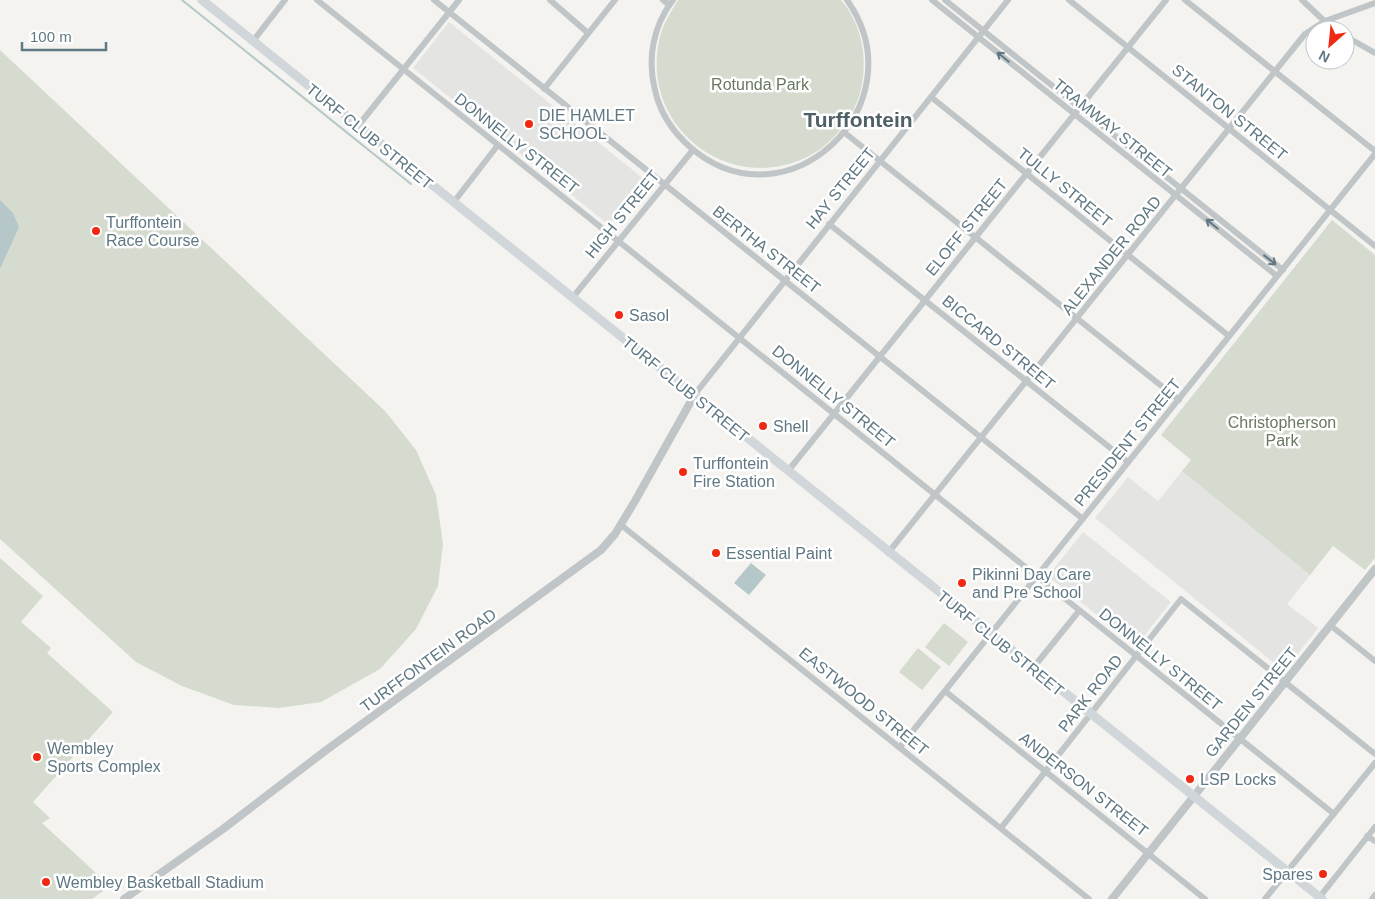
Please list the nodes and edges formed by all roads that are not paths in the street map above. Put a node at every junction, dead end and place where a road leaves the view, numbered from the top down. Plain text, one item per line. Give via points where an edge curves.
1 (202, 0) edge
2 (285, 0) edge
3 (317, 0) edge
4 (434, 0) edge
5 (459, 0) edge
6 (550, 0) edge
7 (615, 0) edge
8 (663, 0) edge
9 (847, 0) edge
10 (932, 0) edge
11 (945, 0) edge
12 (1008, 0) edge
13 (1069, 0) edge
14 (1166, 0) edge
15 (1185, 0) edge
16 (1302, 0) edge
17 (671, 2) edge
18 (1375, 3) edge
19 (450, 12) junction
20 (1324, 20) edge
21 (1328, 20) edge
22 (984, 31) junction
23 (588, 33) junction
24 (1305, 34) edge
25 (979, 38) junction
26 (253, 41) junction
27 (1355, 42) edge
28 (1128, 47) junction
29 (1375, 53) edge
30 (1030, 68) junction
31 (403, 70) junction
32 (1275, 72) junction
33 (1026, 75) junction
34 (544, 89) junction
35 (931, 97) junction
36 (1080, 108) junction
37 (1075, 114) junction
38 (358, 126) junction
39 (1229, 129) junction
40 (845, 133) junction
41 (498, 145) junction
42 (694, 150) junction
43 (1375, 152) edge
44 (880, 160) junction
45 (1027, 174) junction
46 (663, 184) junction
47 (1180, 189) junction
48 (1176, 195) junction
49 (453, 203) junction
50 (1331, 210) junction
51 (829, 224) junction
52 (1232, 230) junction
53 (1227, 236) junction
54 (976, 237) junction
55 (618, 241) junction
56 (1375, 246) edge
57 (1128, 255) junction
58 (1283, 270) junction
59 (1277, 276) junction
60 (784, 280) junction
61 (573, 297) junction
62 (925, 300) junction
63 (1078, 318) junction
64 (1230, 336) junction
65 (739, 337) junction
66 (879, 357) junction
67 (1027, 381) junction
68 (694, 394) junction
69 (1179, 400) junction
70 (834, 414) junction
71 (981, 438) junction
72 (1128, 462) junction
73 (788, 471) junction
74 (936, 495) junction
75 (1083, 519) junction
76 (621, 525) junction
77 (888, 553) junction
78 (1375, 569) edge
79 (1037, 577) junction
80 (1079, 611) junction
81 (1330, 625) junction
82 (990, 635) junction
83 (1136, 657) junction
84 (1375, 660) edge
85 (1033, 668) junction
86 (1285, 682) junction
87 (945, 691) junction
88 (1091, 714) junction
89 (1239, 738) junction
90 (900, 747) junction
91 (1375, 754) edge
92 (1375, 763) edge
93 (1046, 771) junction
94 (1194, 795) junction
95 (1334, 814) junction
96 (1375, 826) edge
97 (1001, 828) junction
98 (1368, 836) junction
99 (1375, 842) edge
100 (1149, 853) junction
101 (1288, 872) junction
102 (1375, 895) edge
103 (1320, 898) edge
104 (124, 899) edge
105 (1089, 899) edge
106 (1112, 899) edge
107 (1205, 899) edge
108 (1265, 899) edge
109 (1372, 899) edge

1 - 26 main road, TURF CLUB STREET
2 - 26 street
3 - 31 street, DONNELLY STREET
4 - 19 street, BERTHA STREET
5 - 19 street
6 - 23 street
7 - 23 street
8 - 17 street
9 - 40 street via 863,29 869,65 863,101
10 - 25 street, TRAMWAY STREET
11 - 22 street, TRAMWAY STREET
12 - 22 street, HAY STREET
13 - 28 street, STANTON STREET
14 - 28 street, ELOFF STREET
15 - 32 street
16 - 20 street
17 - 42 street via 654,42 653,82 667,120
18 - 21 street, ALEXANDER ROAD
19 - 31 street
19 - 34 street, BERTHA STREET
22 - 25 street, HAY STREET
22 - 30 street, TRAMWAY STREET
23 - 34 street
24 - 32 street, ALEXANDER ROAD
33 -> 25 street, TRAMWAY STREET
25 - 35 street, HAY STREET
26 - 38 main road, TURF CLUB STREET
27 - 29 street
28 - 36 street, ELOFF STREET
28 - 39 street, STANTON STREET
30 - 33 street
30 - 36 street, TRAMWAY STREET
31 - 38 street
31 - 41 street, DONNELLY STREET
32 - 39 street, ALEXANDER ROAD
32 - 43 street
33 - 37 street, TRAMWAY STREET
34 - 46 street, BERTHA STREET
35 - 44 street, HAY STREET
35 - 45 street, TULLY STREET
36 - 37 street, ELOFF STREET
36 - 47 street, TRAMWAY STREET
37 - 45 street, ELOFF STREET
37 - 48 street, TRAMWAY STREET
38 - 49 main road, TURF CLUB STREET
39 - 47 street, ALEXANDER ROAD
39 - 50 street, STANTON STREET
40 - 42 street via 811,161 769,173 733,170 708,160
40 - 44 street
41 - 49 street
41 - 55 street, DONNELLY STREET
42 - 46 street, HIGH STREET
43 - 50 street, PRESIDENT STREET
44 - 51 street, HAY STREET
44 - 54 street
45 - 54 street, ELOFF STREET
45 - 57 street, TULLY STREET
46 - 55 street, HIGH STREET
46 - 60 street, BERTHA STREET
47 - 48 street, ALEXANDER ROAD
47 - 52 street, TRAMWAY STREET
53 -> 48 street, TRAMWAY STREET
48 - 57 street, ALEXANDER ROAD
49 - 61 main road, TURF CLUB STREET
50 - 56 street, STANTON STREET
50 - 58 street, PRESIDENT STREET
51 - 60 street, HAY STREET
51 - 62 street, BICCARD STREET
52 - 53 street
52 -> 58 street, TRAMWAY STREET
53 - 59 street, TRAMWAY STREET
54 - 62 street, ELOFF STREET
54 - 63 street
55 - 61 street, HIGH STREET
55 - 65 street, DONNELLY STREET
57 - 63 street, ALEXANDER ROAD
57 - 64 street, TULLY STREET
58 - 59 street, PRESIDENT STREET
59 - 64 street, PRESIDENT STREET
60 - 65 street, HAY STREET
60 - 66 street, BERTHA STREET
61 - 68 main road, TURF CLUB STREET
62 - 66 street, ELOFF STREET
62 - 67 street, BICCARD STREET
63 - 67 street, ALEXANDER ROAD
63 - 69 street
64 - 69 street, PRESIDENT STREET
65 - 68 street, HAY STREET
65 - 70 street, DONNELLY STREET
66 - 70 street, ELOFF STREET
66 - 71 street, BERTHA STREET
67 - 71 street, ALEXANDER ROAD
67 - 72 street, BICCARD STREET
68 - 73 main road, TURF CLUB STREET
68 - 76 street, TURFFONTEIN ROAD
69 - 72 street, PRESIDENT STREET
70 - 73 street, ELOFF STREET
70 - 74 street, DONNELLY STREET
71 - 74 street, ALEXANDER ROAD
71 - 75 street, BERTHA STREET
72 - 75 street, PRESIDENT STREET
73 - 77 main road, TURF CLUB STREET
74 - 77 street, ALEXANDER ROAD
74 - 79 street, DONNELLY STREET
75 - 79 street, PRESIDENT STREET
76 - 90 street, EASTWOOD STREET
76 - 104 street, TURFFONTEIN ROAD via 606,546 592,558
77 - 82 main road, TURF CLUB STREET
78 - 81 street, GARDEN STREET
79 - 80 street, DONNELLY STREET
79 - 82 street, PRESIDENT STREET
80 - 83 street, DONNELLY STREET
80 - 85 street
81 - 84 street
81 - 86 street, GARDEN STREET
82 - 85 main road, TURF CLUB STREET
82 - 87 street, PRESIDENT STREET
83 - 86 street, PARK ROAD via 1181,598
83 - 88 street, PARK ROAD
83 - 89 street, DONNELLY STREET
85 - 88 main road, TURF CLUB STREET
86 - 89 street, GARDEN STREET
86 - 91 street
87 - 90 street, PRESIDENT STREET
87 - 93 street, ANDERSON STREET
88 - 93 street, PARK ROAD
88 - 94 main road, TURF CLUB STREET
89 - 94 street, GARDEN STREET
89 - 95 street, DONNELLY STREET
90 - 97 street, EASTWOOD STREET
92 - 95 street
93 - 97 street, PARK ROAD
93 - 100 street, ANDERSON STREET
94 - 100 street, GARDEN STREET
94 - 101 main road, TURF CLUB STREET
95 - 101 street
96 - 98 street
97 - 105 street, EASTWOOD STREET
98 - 99 street
98 - 103 street
100 - 106 street, GARDEN STREET
100 - 107 street, ANDERSON STREET
101 - 103 main road, TURF CLUB STREET
101 - 108 street
102 - 109 street

